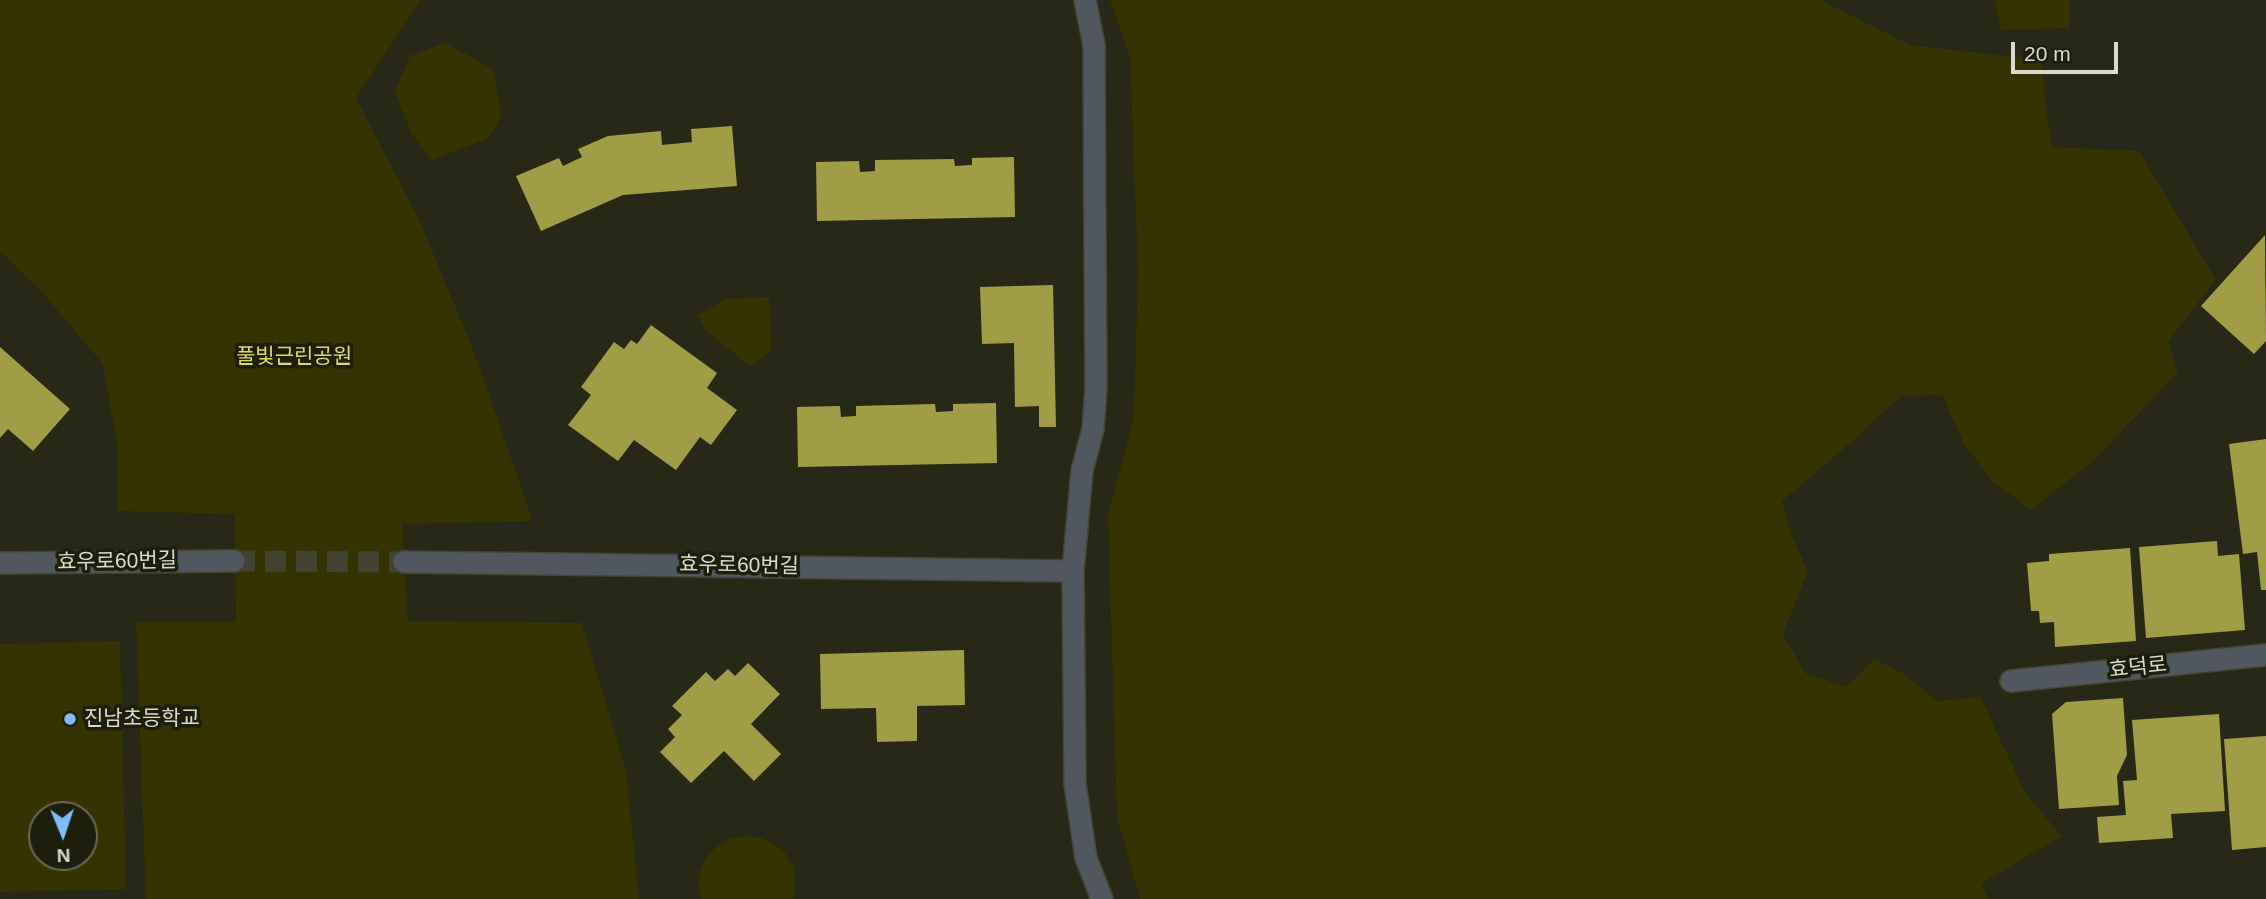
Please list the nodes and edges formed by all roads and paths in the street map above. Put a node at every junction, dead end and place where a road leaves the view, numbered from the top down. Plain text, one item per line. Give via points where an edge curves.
1 (1085, 0) edge
2 (234, 561) tunnel mouth
3 (404, 562) tunnel mouth
4 (0, 563) edge
5 (1073, 570) junction
6 (2266, 655) edge
7 (2011, 681) dead end
8 (1102, 899) edge

1 - 5 street via 1094,45 1096,389 1093,429 1082,471
2 - 4 street, 효우로60번길
3 - 5 street, 효우로60번길
5 - 8 street via 1075,783 1086,858
6 - 7 street, 효덕로

